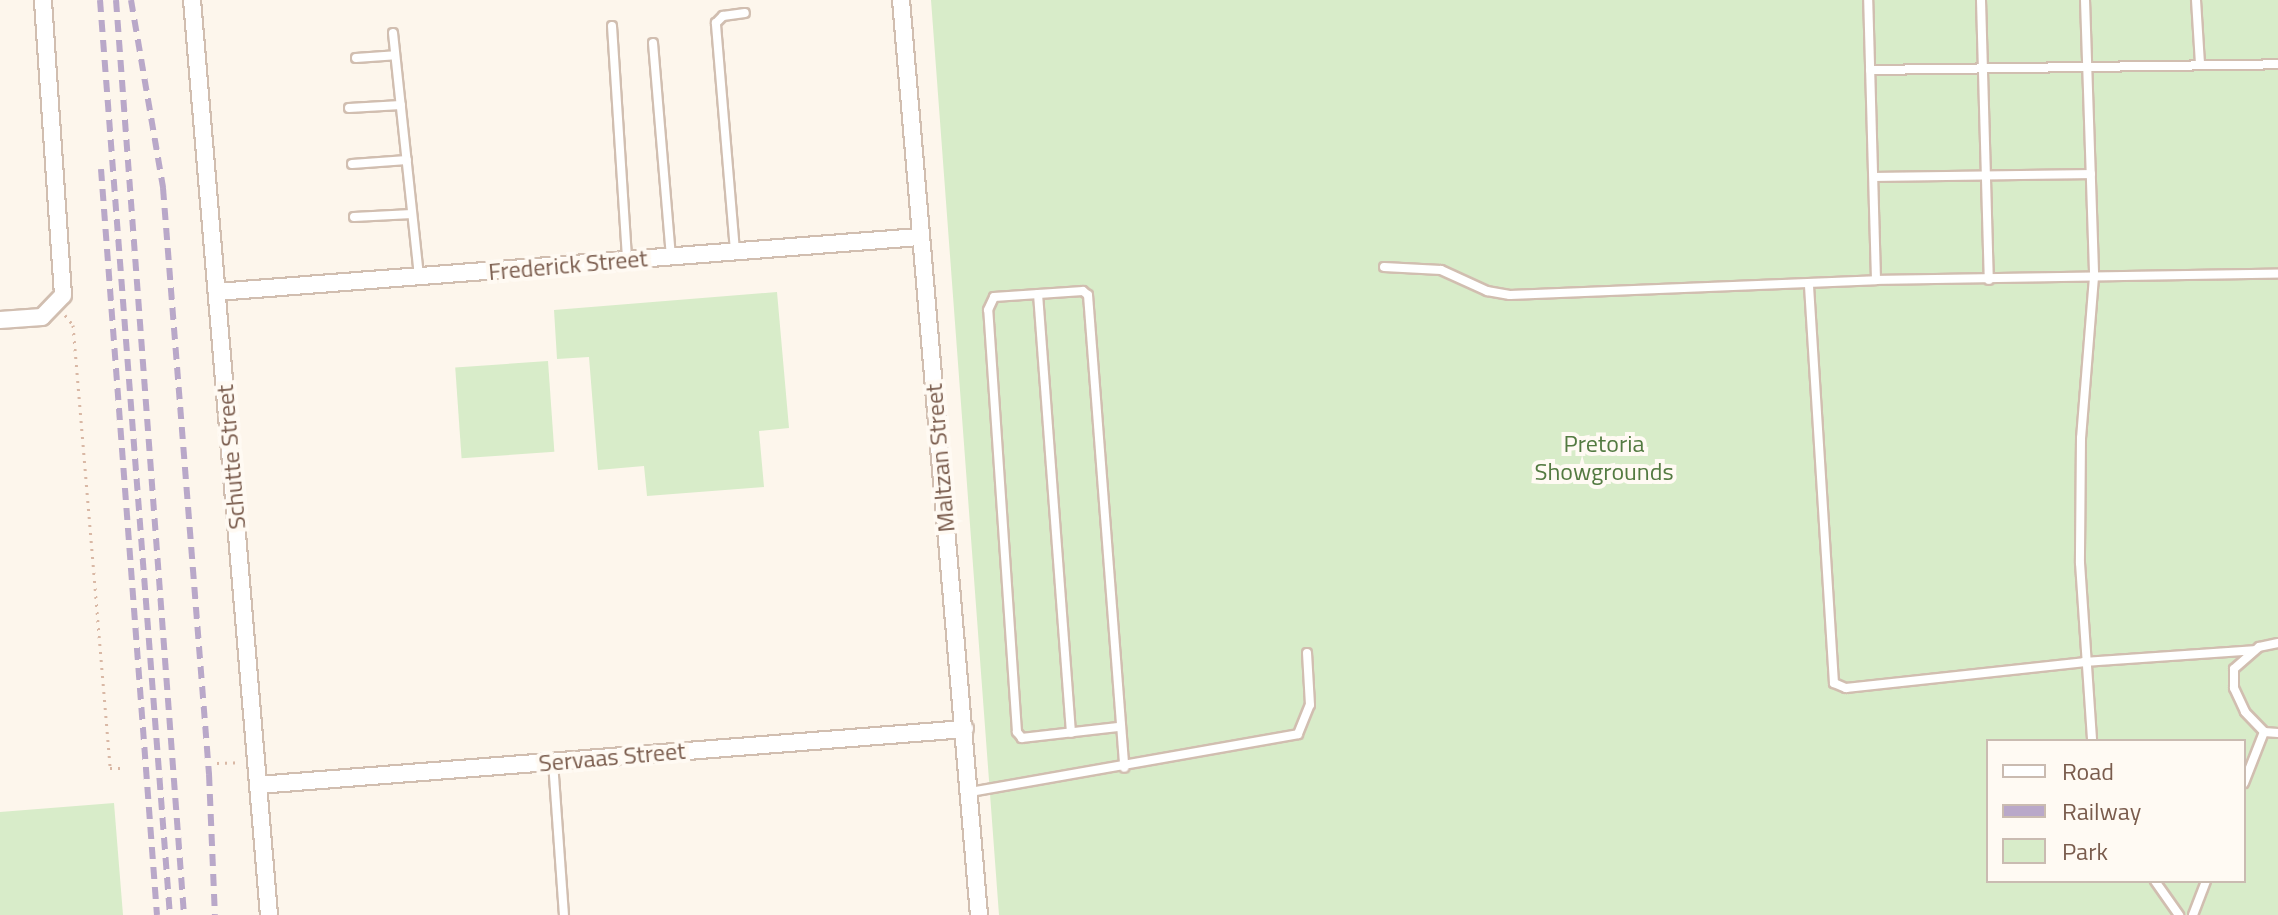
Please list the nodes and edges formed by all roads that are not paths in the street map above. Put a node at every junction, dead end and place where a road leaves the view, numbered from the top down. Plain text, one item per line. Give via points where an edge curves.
1 (43, 0) edge
2 (192, 0) edge
3 (901, 0) edge
4 (1868, 0) edge
5 (1981, 0) edge
6 (2085, 0) edge
7 (2196, 0) edge
8 (745, 13) dead end
9 (612, 26) dead end
10 (393, 33) dead end
11 (653, 43) dead end
12 (395, 55) junction
13 (356, 58) dead end
14 (2200, 64) junction
15 (2278, 64) edge
16 (2086, 67) junction
17 (1870, 70) junction
18 (1985, 71) junction
19 (401, 105) junction
20 (349, 108) dead end
21 (407, 160) junction
22 (352, 164) dead end
23 (2091, 174) junction
24 (1987, 176) junction
25 (1876, 177) junction
26 (412, 214) junction
27 (354, 217) dead end
28 (919, 237) junction
29 (735, 251) junction
30 (671, 256) junction
31 (627, 260) junction
32 (1384, 267) dead end
33 (2278, 274) edge
34 (419, 276) junction
35 (2094, 277) junction
36 (1876, 280) junction
37 (1989, 280) junction
38 (1809, 286) junction
39 (217, 292) junction
40 (1038, 294) junction
41 (0, 320) edge
42 (2278, 643) edge
43 (2254, 650) junction
44 (1307, 653) dead end
45 (2084, 662) junction
46 (1118, 727) junction
47 (965, 729) junction
48 (2264, 732) junction
49 (1071, 733) junction
50 (2278, 733) edge
51 (2092, 739) edge
52 (553, 762) junction
53 (1124, 768) junction
54 (2246, 778) edge
55 (258, 785) junction
56 (970, 792) junction
57 (2156, 883) edge
58 (2205, 883) edge
59 (269, 915) edge
60 (564, 915) edge
61 (979, 915) edge
62 (2179, 915) edge
63 (2193, 915) edge

1 - 41 street via 65,279 57,306 42,317
2 - 39 street, Schutte Street
3 - 28 street, Maltzan Street
4 - 17 lane
5 - 18 lane
6 - 16 lane
7 - 14 lane
8 - 29 lane via 723,16 716,23
9 - 31 lane
10 - 12 lane
11 - 30 lane
12 - 13 lane
12 - 19 lane
14 - 15 lane
14 - 16 lane
16 - 18 lane
16 - 23 lane
17 - 18 lane
17 - 25 lane
18 - 24 lane
19 - 20 lane
19 - 21 lane
21 - 22 lane
21 - 26 lane
23 - 24 lane
23 - 35 lane
24 - 25 lane
24 - 37 lane
25 - 36 lane
26 - 27 lane
26 - 34 lane
28 - 29 street, Frederick Street
28 - 47 street, Maltzan Street
29 - 30 street, Frederick Street
30 - 31 street, Frederick Street
31 - 34 street, Frederick Street
32 - 38 lane via 1441,270 1487,291 1510,295
33 - 35 lane
34 - 39 street, Frederick Street
35 - 37 lane
35 - 45 lane via 2081,438
36 - 37 lane
36 - 38 lane
38 - 45 lane via 1834,683 1870,686
39 - 55 street, Schutte Street
40 - 46 lane via 1088,295
40 - 49 lane
40 - 49 lane via 994,297 988,310 1015,721 1022,738
42 - 43 lane
43 - 45 lane
43 - 48 lane via 2234,669 2234,688 2245,712
44 - 53 lane via 1310,705 1298,734
45 - 51 lane
46 - 49 lane
46 - 53 lane
47 - 52 street, Servaas Street
47 - 56 street, Maltzan Street
48 - 50 lane
48 - 54 lane
52 - 55 street, Servaas Street
52 - 60 lane
53 - 56 lane
55 - 59 street, Schutte Street
56 - 61 street, Maltzan Street
57 - 62 lane
58 - 63 lane

